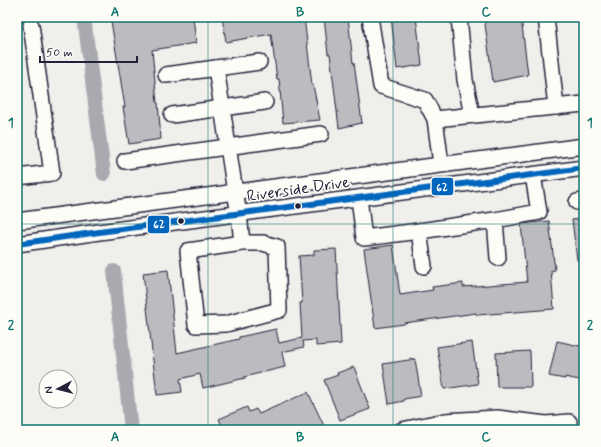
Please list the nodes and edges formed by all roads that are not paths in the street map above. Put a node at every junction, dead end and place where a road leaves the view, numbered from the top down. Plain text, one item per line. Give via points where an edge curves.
1 (370, 17) edge
2 (459, 17) edge
3 (546, 17) edge
4 (31, 25) dead end
5 (259, 62) dead end
6 (216, 68) junction
7 (166, 75) dead end
8 (265, 102) dead end
9 (584, 104) edge
10 (556, 107) junction
11 (222, 108) junction
12 (172, 115) dead end
13 (472, 115) junction
14 (435, 119) junction
15 (321, 134) dead end
16 (584, 146) edge
17 (228, 148) junction
18 (125, 162) dead end
19 (442, 164) junction
20 (584, 168) edge
21 (532, 175) junction
22 (17, 177) edge
23 (234, 192) junction
24 (358, 198) junction
25 (239, 214) junction
26 (495, 220) junction
27 (17, 221) edge
28 (419, 231) junction
29 (242, 243) junction
30 (17, 244) edge
31 (498, 258) dead end
32 (424, 266) dead end
33 (569, 422) dead end
34 (402, 430) edge

1 - 14 street via 381,86 425,100
2 - 13 street via 465,80
3 - 10 street
4 - 22 street via 52,173
5 - 6 street
6 - 7 street
6 - 11 street
8 - 11 street
9 - 10 street
10 - 13 street
11 - 12 street
11 - 17 street
13 - 14 street
14 - 19 street
15 - 17 street
16 - 19 street, Riverside Drive
17 - 18 street
17 - 23 street
19 - 23 street, Riverside Drive
20 - 21 street, Riverside Drive
21 - 24 street, Riverside Drive
21 - 26 street via 544,211
23 - 25 street
23 - 27 street, Riverside Drive
24 - 25 street, Riverside Drive
24 - 28 street via 364,238
25 - 29 street
25 - 30 street, Riverside Drive
26 - 28 street
26 - 31 street
28 - 32 street
29 - 29 street via 188,251 196,325 226,324 279,310 277,248 263,243
33 - 34 street via 546,424 497,418 445,421

